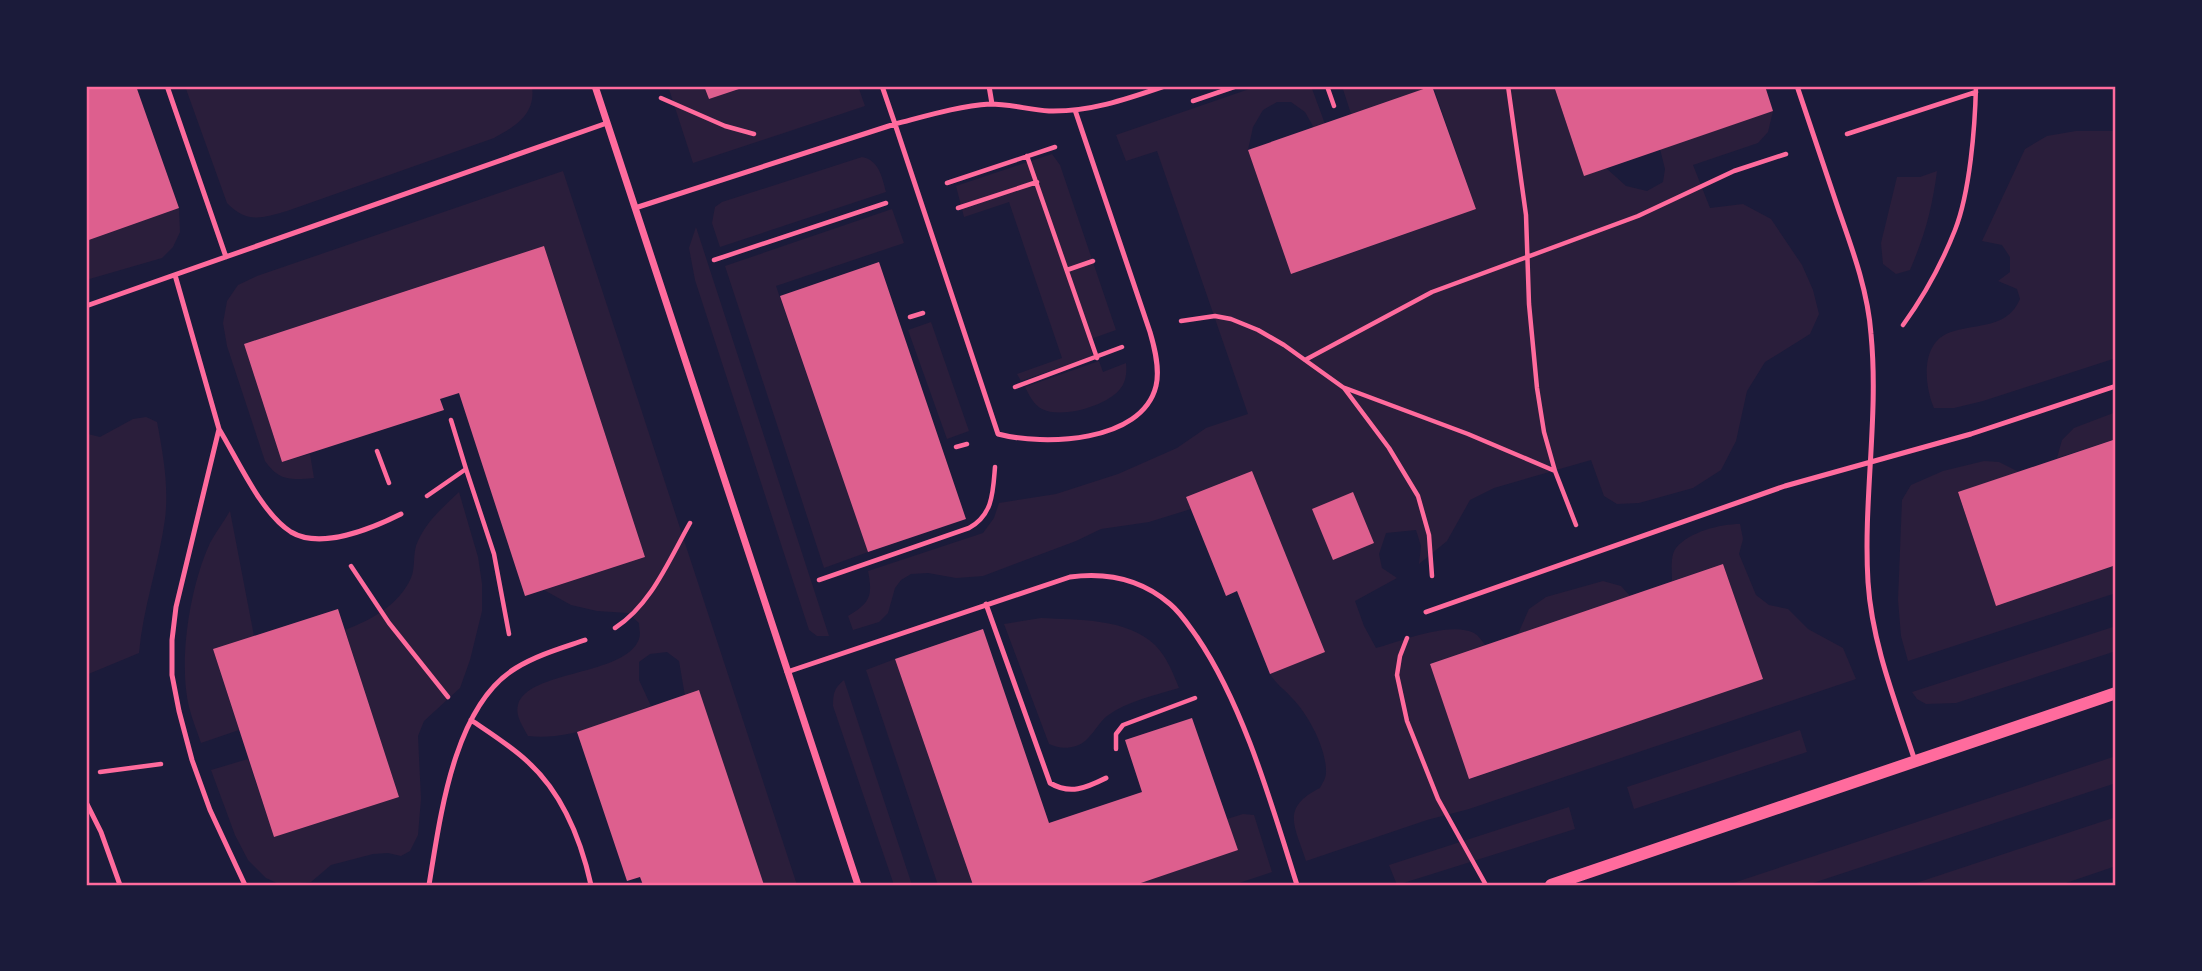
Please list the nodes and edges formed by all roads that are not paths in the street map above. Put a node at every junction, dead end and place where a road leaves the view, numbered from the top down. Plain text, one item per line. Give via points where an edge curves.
1 (167, 86) edge
2 (595, 86) edge
3 (882, 86) edge
4 (989, 86) edge
5 (1165, 86) edge
6 (1797, 86) edge
7 (992, 104) junction
8 (1075, 110) junction
9 (607, 123) junction
10 (895, 124) junction
11 (635, 208) junction
12 (226, 257) junction
13 (175, 275) junction
14 (86, 306) edge
15 (2116, 386) edge
16 (219, 429) junction
17 (1870, 460) junction
18 (401, 514) road end
19 (986, 604) junction
20 (1426, 612) road end
21 (585, 640) road end
22 (787, 672) junction
23 (2116, 693) edge
24 (471, 720) junction
25 (1915, 762) junction
26 (1105, 778) road end
27 (86, 802) edge
28 (120, 885) edge
29 (245, 885) edge
30 (429, 885) edge
31 (591, 885) edge
32 (858, 885) edge
33 (1297, 885) edge
34 (1551, 885) edge

1 - 12 lane
2 - 9 street
3 - 10 lane
4 - 7 lane
5 - 8 lane
6 - 17 lane via 1864,293 1873,364
7 - 8 lane
7 - 10 lane
8 - 10 lane via 1157,363 1151,400 1134,417 1084,438 1015,439 998,434
9 - 11 street
9 - 12 lane
10 - 11 lane
11 - 22 street
12 - 13 lane
13 - 14 lane
13 - 16 lane
15 - 17 lane via 1970,434
16 - 18 lane via 263,502 293,533 332,537
16 - 29 lane via 185,566 172,640 172,676 192,760
17 - 20 lane
17 - 25 lane via 1866,532 1871,614
19 - 22 lane
19 - 26 lane via 1050,783 1076,790
19 - 33 lane via 1091,574 1131,582 1172,605 1206,650 1226,687
21 - 24 lane via 515,668 492,687
22 - 32 street
23 - 25 street
24 - 30 lane via 454,763
24 - 31 lane via 528,762 563,805
25 - 34 street
27 - 28 lane

